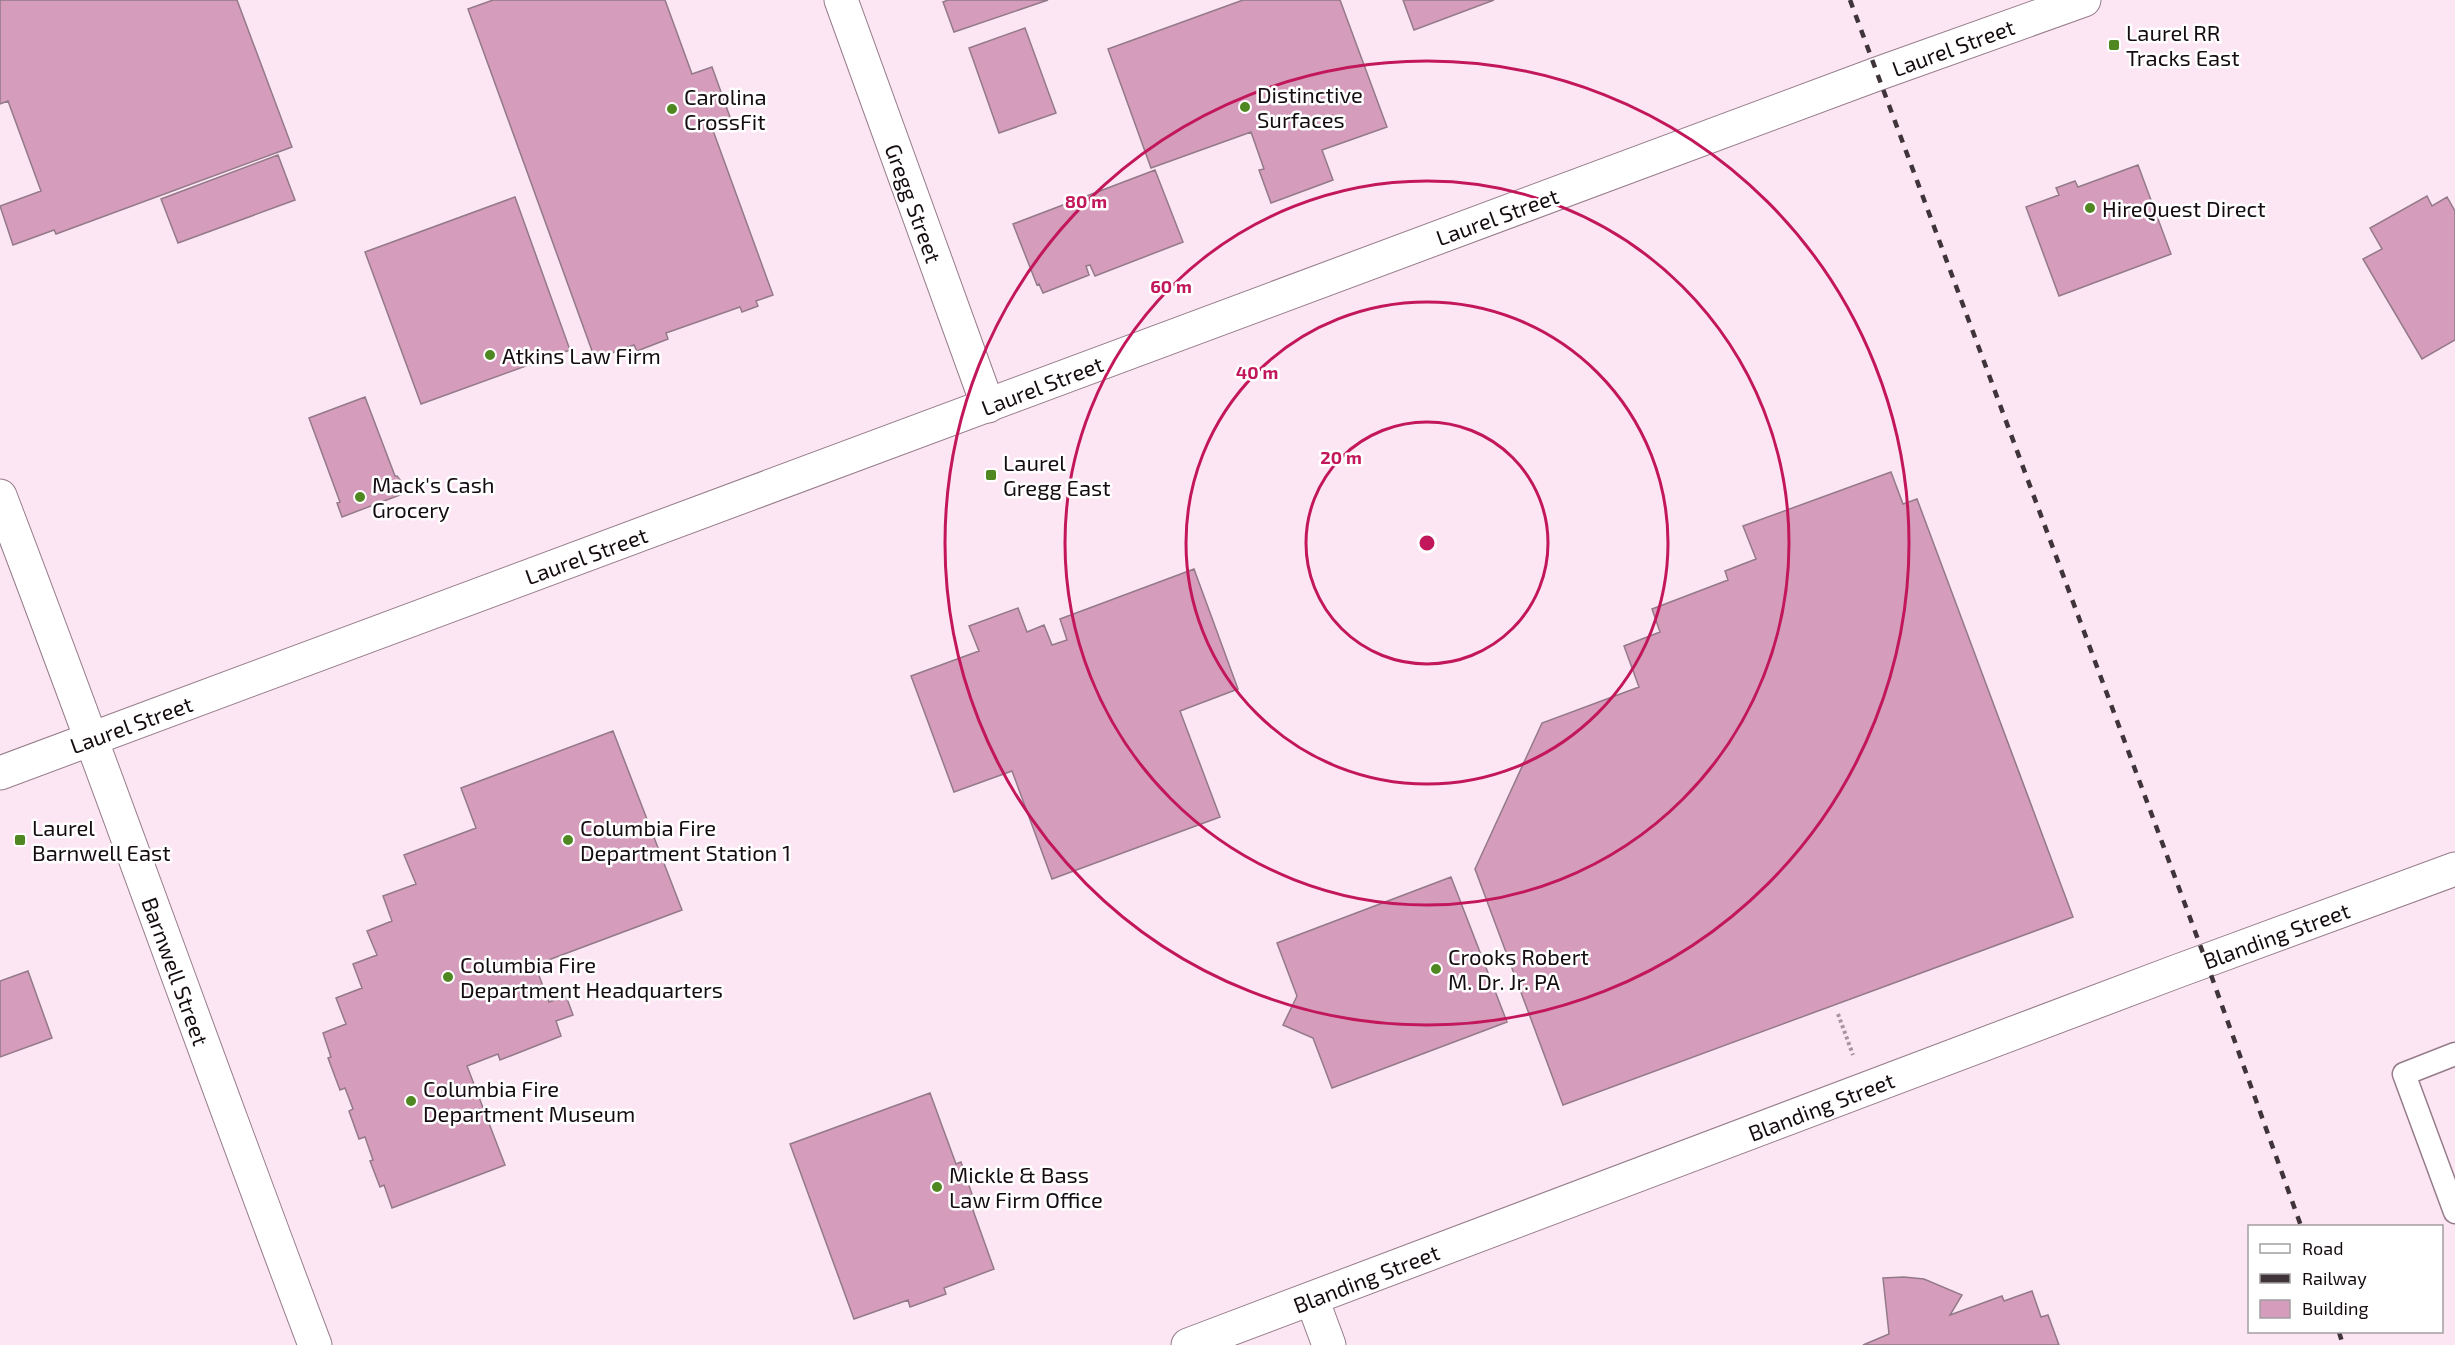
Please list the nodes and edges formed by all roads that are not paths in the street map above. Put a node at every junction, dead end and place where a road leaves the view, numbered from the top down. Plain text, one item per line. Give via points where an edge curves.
1 (841, 0) edge
2 (2084, 0) edge
3 (988, 406) junction
4 (0, 496) edge
5 (92, 739) junction
6 (0, 772) edge
7 (2455, 870) edge
8 (2455, 1054) edge
9 (2455, 1212) edge
10 (1312, 1299) junction
11 (315, 1345) edge
12 (1188, 1345) edge
13 (1329, 1345) edge

1 - 3 street, Gregg Street
2 - 3 street, Laurel Street
3 - 5 street, Laurel Street
4 - 5 street, Barnwell Street
5 - 6 street, Laurel Street
5 - 11 street, Barnwell Street
7 - 10 street, Blanding Street
8 - 9 lane via 2403,1074
10 - 12 street, Blanding Street
10 - 13 street

